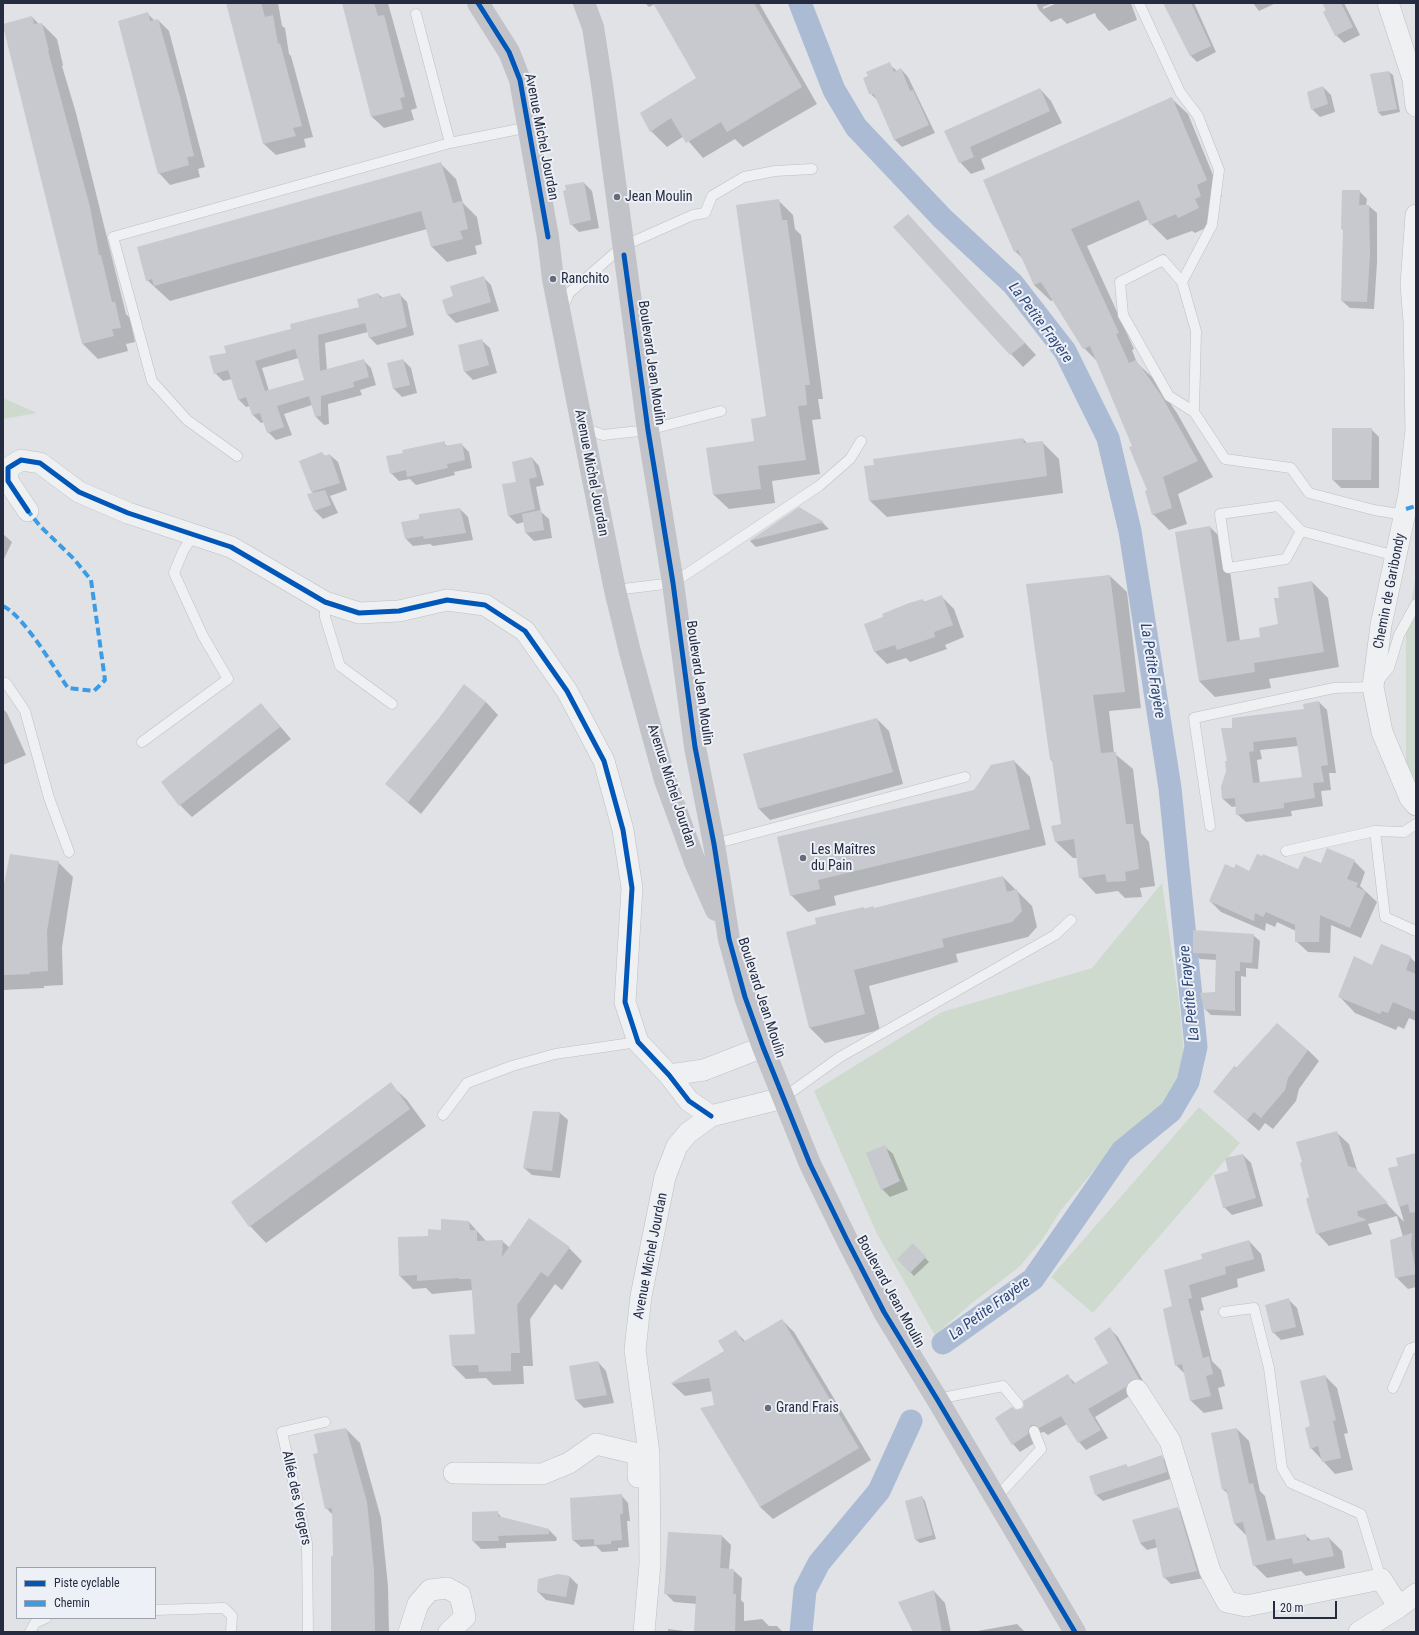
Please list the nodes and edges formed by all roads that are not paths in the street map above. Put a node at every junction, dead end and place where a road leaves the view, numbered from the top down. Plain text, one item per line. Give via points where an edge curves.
1 (478, 3) edge
2 (584, 3) edge
3 (592, 3) edge
4 (1139, 3) edge
5 (1388, 3) edge
6 (416, 14) dead end
7 (594, 27) junction
8 (1416, 106) edge
9 (528, 127) junction
10 (450, 143) junction
11 (812, 169) dead end
12 (1416, 216) edge
13 (623, 246) junction
14 (1182, 282) junction
15 (560, 313) junction
16 (1415, 319) edge
17 (721, 411) dead end
18 (1194, 412) junction
19 (582, 428) junction
20 (648, 430) junction
21 (861, 441) dead end
22 (236, 456) dead end
23 (5, 468) edge
24 (28, 511) dead end
25 (1405, 515) junction
26 (1301, 531) junction
27 (194, 534) junction
28 (1396, 556) junction
29 (673, 583) junction
30 (614, 590) junction
31 (325, 602) junction
32 (1416, 604) edge
33 (3, 682) edge
34 (1373, 687) junction
35 (392, 704) dead end
36 (142, 742) dead end
37 (965, 777) dead end
38 (1416, 805) edge
39 (1416, 824) edge
40 (1210, 826) dead end
41 (1375, 830) junction
42 (714, 844) junction
43 (1286, 850) dead end
44 (69, 852) dead end
45 (1071, 920) dead end
46 (1416, 931) edge
47 (729, 939) junction
48 (638, 1042) junction
49 (763, 1047) junction
50 (669, 1075) junction
51 (783, 1098) junction
52 (443, 1115) dead end
53 (711, 1116) junction
54 (1224, 1312) dead end
55 (1416, 1347) edge
56 (1393, 1388) dead end
57 (1137, 1390) dead end
58 (937, 1399) junction
59 (1018, 1404) dead end
60 (325, 1422) dead end
61 (1034, 1431) dead end
62 (454, 1472) dead end
63 (996, 1498) junction
64 (650, 1564) junction
65 (1381, 1579) junction
66 (1416, 1594) edge
67 (1399, 1607) junction
68 (156, 1610) edge
69 (44, 1619) edge
70 (1369, 1630) edge
71 (30, 1632) edge
72 (231, 1632) edge
73 (308, 1632) edge
74 (409, 1632) edge
75 (449, 1632) edge
76 (644, 1632) edge
77 (1075, 1632) edge

1 - 9 main road, Avenue Michel Jourdan via 509,52 520,80
2 - 7 main road, Boulevard Jean Moulin
3 - 7 main road
4 - 14 lane via 1180,92 1198,116 1219,170 1212,225
5 - 8 street via 1413,79
6 - 10 lane
7 - 13 main road, Boulevard Jean Moulin
9 - 10 lane
9 - 15 main road, Avenue Michel Jourdan
10 - 22 lane via 113,237 152,382 187,420
11 - 13 lane via 775,171 744,177 712,196 706,213 693,215
12 - 16 street, Chemin de Garibondy via 1411,285
13 - 15 lane via 569,293
13 - 20 main road, Boulevard Jean Moulin
14 - 18 lane via 1196,331
14 - 18 lane via 1163,260 1120,282 1123,315 1169,396
15 - 19 main road, Avenue Michel Jourdan
16 - 25 street, Chemin de Garibondy via 1416,430 1410,494
17 - 20 lane
18 - 25 lane via 1225,459 1290,468 1309,493 1374,510
19 - 20 lane via 603,435
19 - 30 main road, Avenue Michel Jourdan
20 - 29 main road, Boulevard Jean Moulin
21 - 29 lane via 850,459 819,486
23 - 24 street via 8,481
23 - 27 street via 21,460 40,463 79,492 128,513
25 - 28 street, Chemin de Garibondy
26 - 26 lane via 1278,506 1220,514 1228,568 1286,559
26 - 28 lane
27 - 31 street via 231,547
27 - 36 lane via 183,551 174,573 203,636 228,679
28 - 34 street, Chemin de Garibondy via 1381,626
29 - 30 lane
29 - 42 main road, Boulevard Jean Moulin via 695,747
30 - 47 main road, Avenue Michel Jourdan via 666,780 695,862
31 - 35 lane via 325,616 340,666
31 - 48 street via 359,613 399,611 447,600 485,605 525,631 567,691 604,760 623,830 632,888 625,1002
32 - 34 lane via 1399,635 1389,668
33 - 44 lane via 25,711 50,798
34 - 38 street, Chemin de Garibondy via 1382,732 1410,798
34 - 40 lane via 1334,688 1194,718
37 - 42 lane
39 - 41 lane via 1404,832
41 - 43 lane
41 - 46 lane via 1385,917
42 - 47 main road, Boulevard Jean Moulin
45 - 51 lane via 1055,935 840,1057
47 - 49 main road, Boulevard Jean Moulin
48 - 50 street
48 - 52 lane via 555,1054 512,1066 468,1083
49 - 50 street via 704,1070
49 - 51 main road, Boulevard Jean Moulin
50 - 53 street via 689,1101
51 - 53 street, Avenue Michel Jourdan
51 - 58 main road, Boulevard Jean Moulin via 810,1164 846,1240 884,1312
53 - 64 street, Avenue Michel Jourdan via 688,1133 677,1146 666,1177 640,1296 635,1350 649,1453
54 - 65 lane via 1254,1308 1269,1368 1282,1468 1291,1482 1361,1514
55 - 56 lane via 1410,1349
57 - 65 street via 1170,1441 1210,1571 1227,1602 1246,1606
58 - 59 lane via 1003,1386
58 - 63 main road, Boulevard Jean Moulin
60 - 73 lane, Allée des Vergers via 282,1432 308,1543
61 - 63 lane via 1041,1449
62 - 64 street via 542,1474 569,1463 596,1444 638,1454 638,1544
63 - 77 main road, Boulevard Jean Moulin
64 - 76 street, Avenue Michel Jourdan
65 - 67 street
66 - 67 street
67 - 70 street
68 - 72 lane via 224,1608 232,1616
69 - 71 lane via 35,1623
74 - 75 street via 418,1604 430,1590 447,1588 460,1595 465,1616

